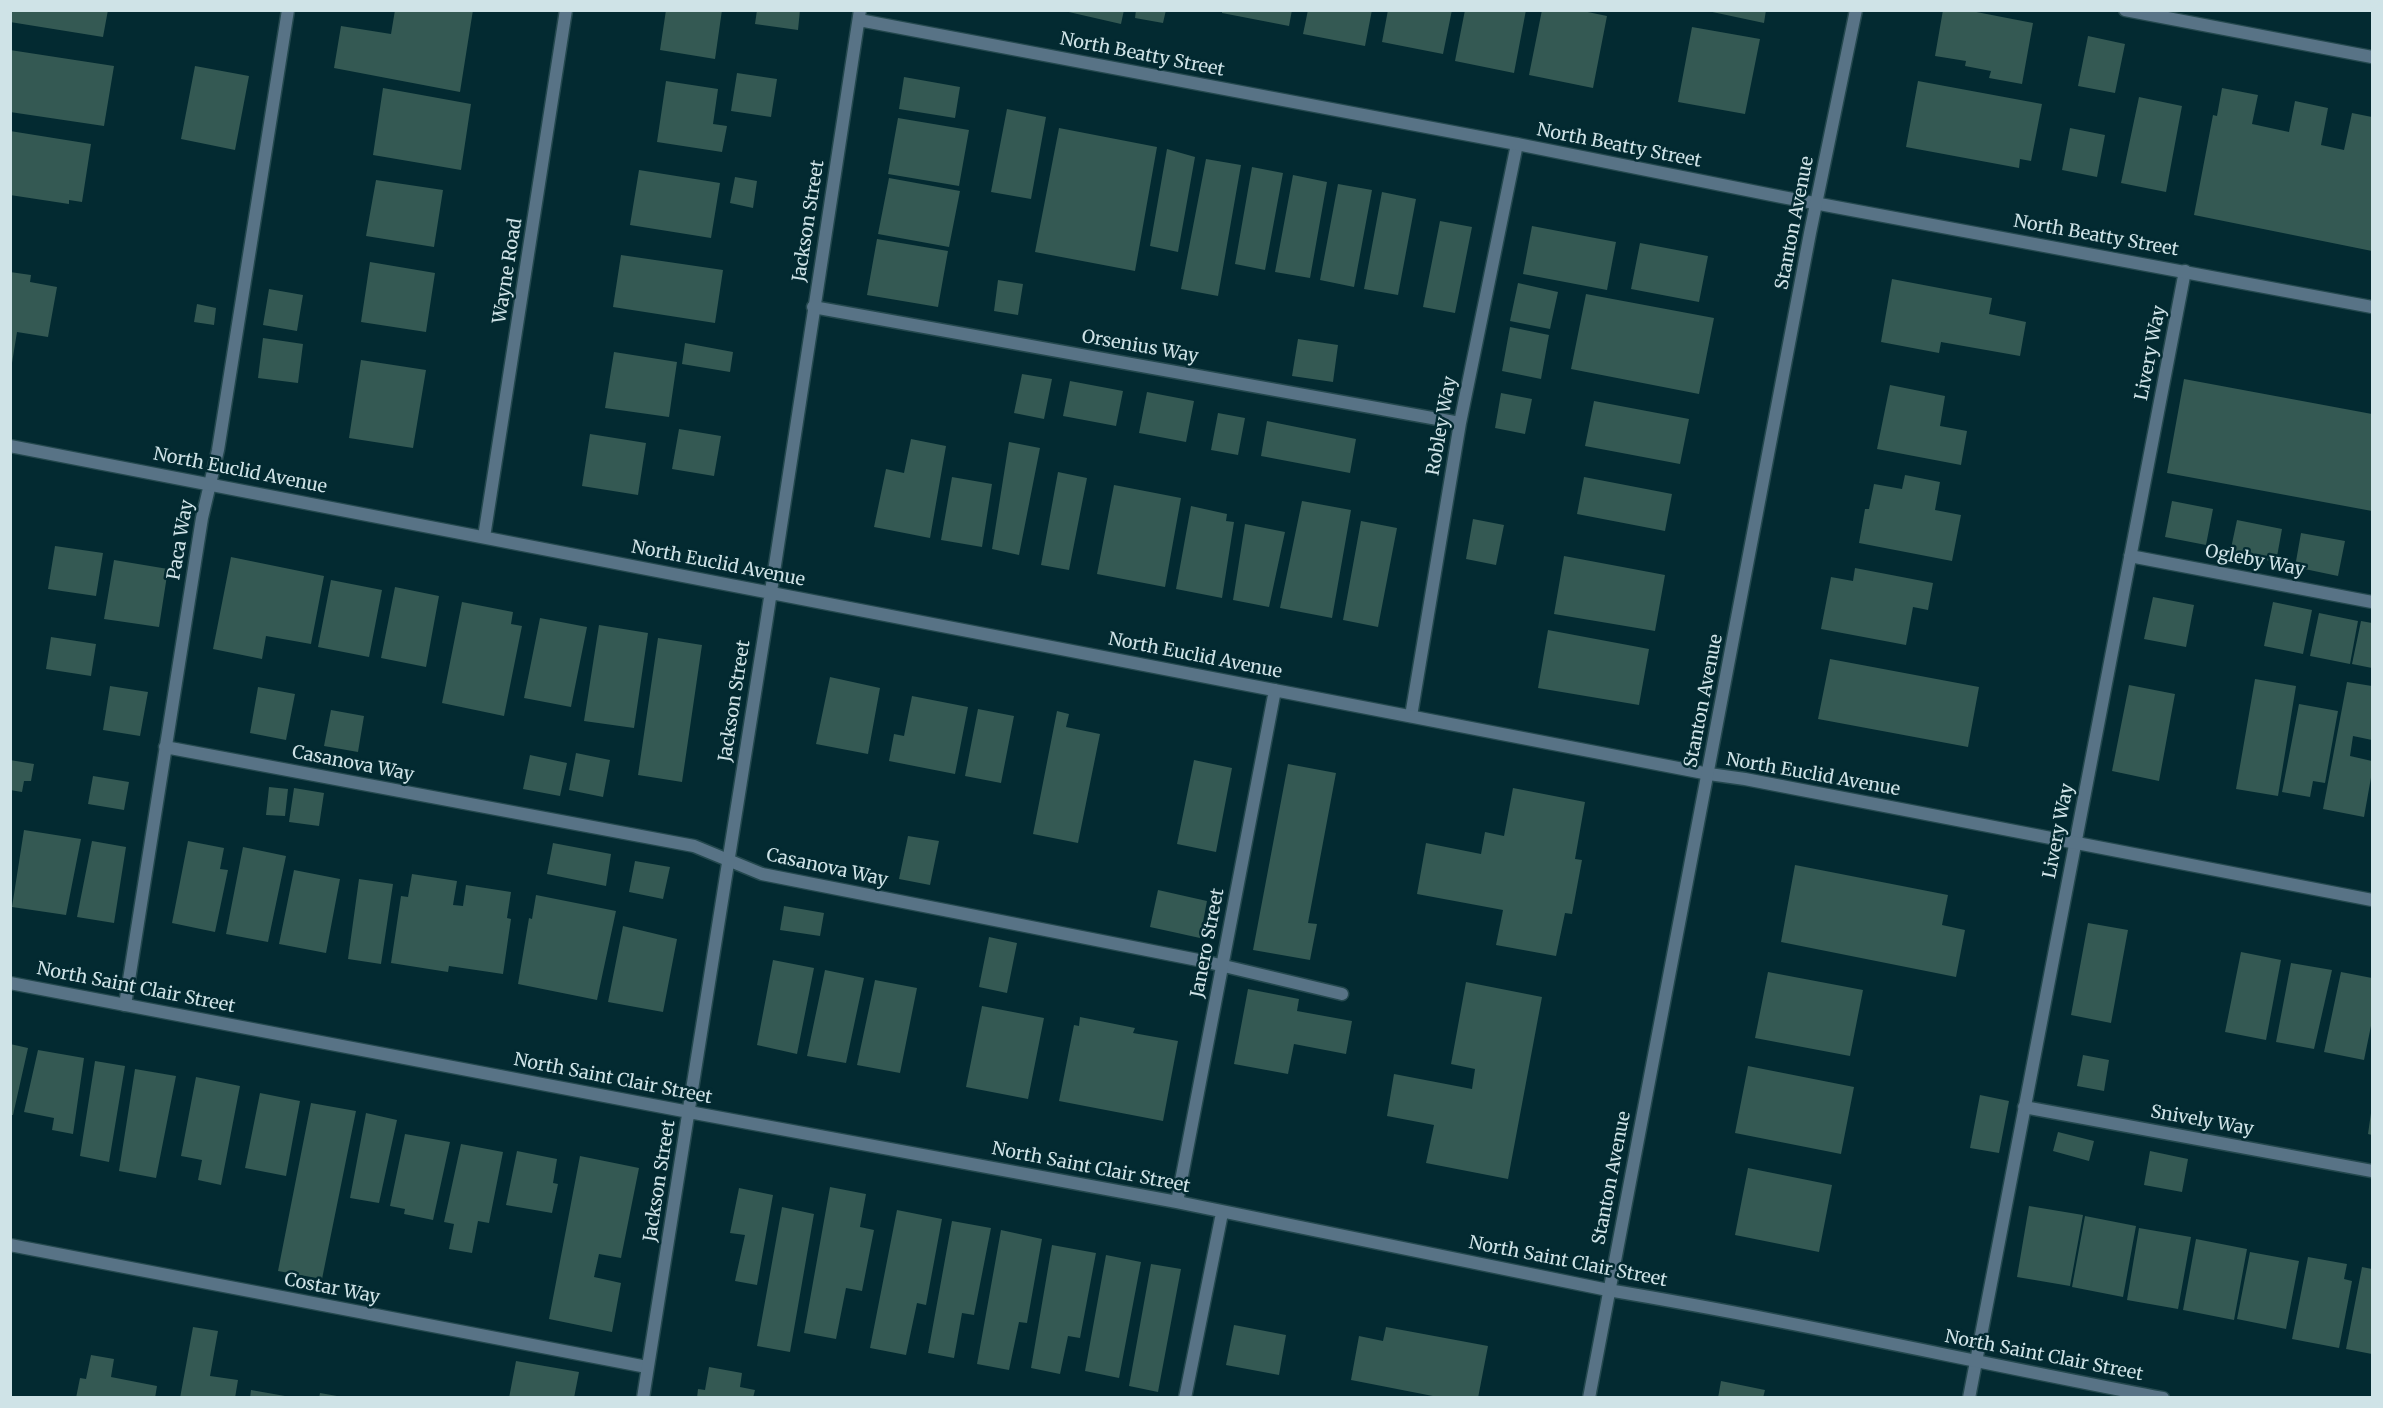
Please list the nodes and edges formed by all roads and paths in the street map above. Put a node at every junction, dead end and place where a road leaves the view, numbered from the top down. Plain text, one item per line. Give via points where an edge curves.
1 (288, 10) edge
2 (566, 10) edge
3 (1856, 10) edge
4 (2125, 10) edge
5 (860, 15) edge
6 (2373, 57) edge
7 (1517, 144) junction
8 (1816, 203) junction
9 (2185, 271) junction
10 (813, 307) junction
11 (2373, 307) edge
12 (1460, 423) junction
13 (10, 446) edge
14 (210, 484) junction
15 (484, 537) junction
16 (2130, 556) junction
17 (771, 592) junction
18 (2373, 602) edge
19 (1275, 690) junction
20 (1411, 716) junction
21 (165, 747) junction
22 (1709, 774) junction
23 (2075, 843) junction
24 (728, 860) junction
25 (2373, 900) edge
26 (1222, 965) junction
27 (10, 983) edge
28 (1342, 994) dead end
29 (125, 1005) junction
30 (2024, 1107) junction
31 (690, 1112) junction
32 (2373, 1171) edge
33 (1177, 1202) junction
34 (1222, 1213) junction
35 (10, 1245) edge
36 (1608, 1290) junction
37 (1976, 1362) junction
38 (647, 1367) junction
39 (643, 1398) edge
40 (1185, 1398) edge
41 (1589, 1398) edge
42 (1969, 1398) edge
43 (2163, 1398) edge

1 - 14 street, Paca Way
2 - 15 street, Wayne Road
3 - 8 street, Stanton Avenue
4 - 6 street
5 - 7 street, North Beatty Street
5 - 10 street, Jackson Street
7 - 8 street, North Beatty Street
7 - 12 street, Robley Way
8 - 9 street, North Beatty Street
8 - 22 street, Stanton Avenue
9 - 11 street, North Beatty Street
9 - 16 street, Livery Way
10 - 12 street, Orsenius Way
10 - 17 street, Jackson Street
12 - 20 street, Robley Way
13 - 14 street, North Euclid Avenue
14 - 15 street, North Euclid Avenue
14 - 21 street, Paca Way
15 - 17 street, North Euclid Avenue
16 - 18 street, Ogleby Way
16 - 23 street, Livery Way
17 - 19 street, North Euclid Avenue
17 - 24 street, Jackson Street
19 - 20 street, North Euclid Avenue
19 - 26 street, Janero Street
20 - 22 street, North Euclid Avenue
21 - 24 street, Casanova Way via 694,846
21 - 29 street, Paca Way
22 - 23 street, North Euclid Avenue
22 - 36 street, Stanton Avenue
23 - 25 street, North Euclid Avenue
23 - 30 street, Livery Way
24 - 26 street, Casanova Way via 762,874
24 - 31 street, Jackson Street
26 - 28 street, Casanova Way
26 - 33 street, Janero Street
27 - 29 street, North Saint Clair Street
29 - 31 street, North Saint Clair Street
30 - 32 street, Snively Way
30 - 37 street, Livery Way
31 - 33 street, North Saint Clair Street
31 - 38 street, Jackson Street
33 - 34 street, North Saint Clair Street
34 - 36 street, North Saint Clair Street
34 - 40 street
35 - 38 street, Costar Way
36 - 37 street, North Saint Clair Street
36 - 41 street, Stanton Avenue
37 - 42 street, Livery Way
37 - 43 street, North Saint Clair Street
38 - 39 street, Jackson Street

